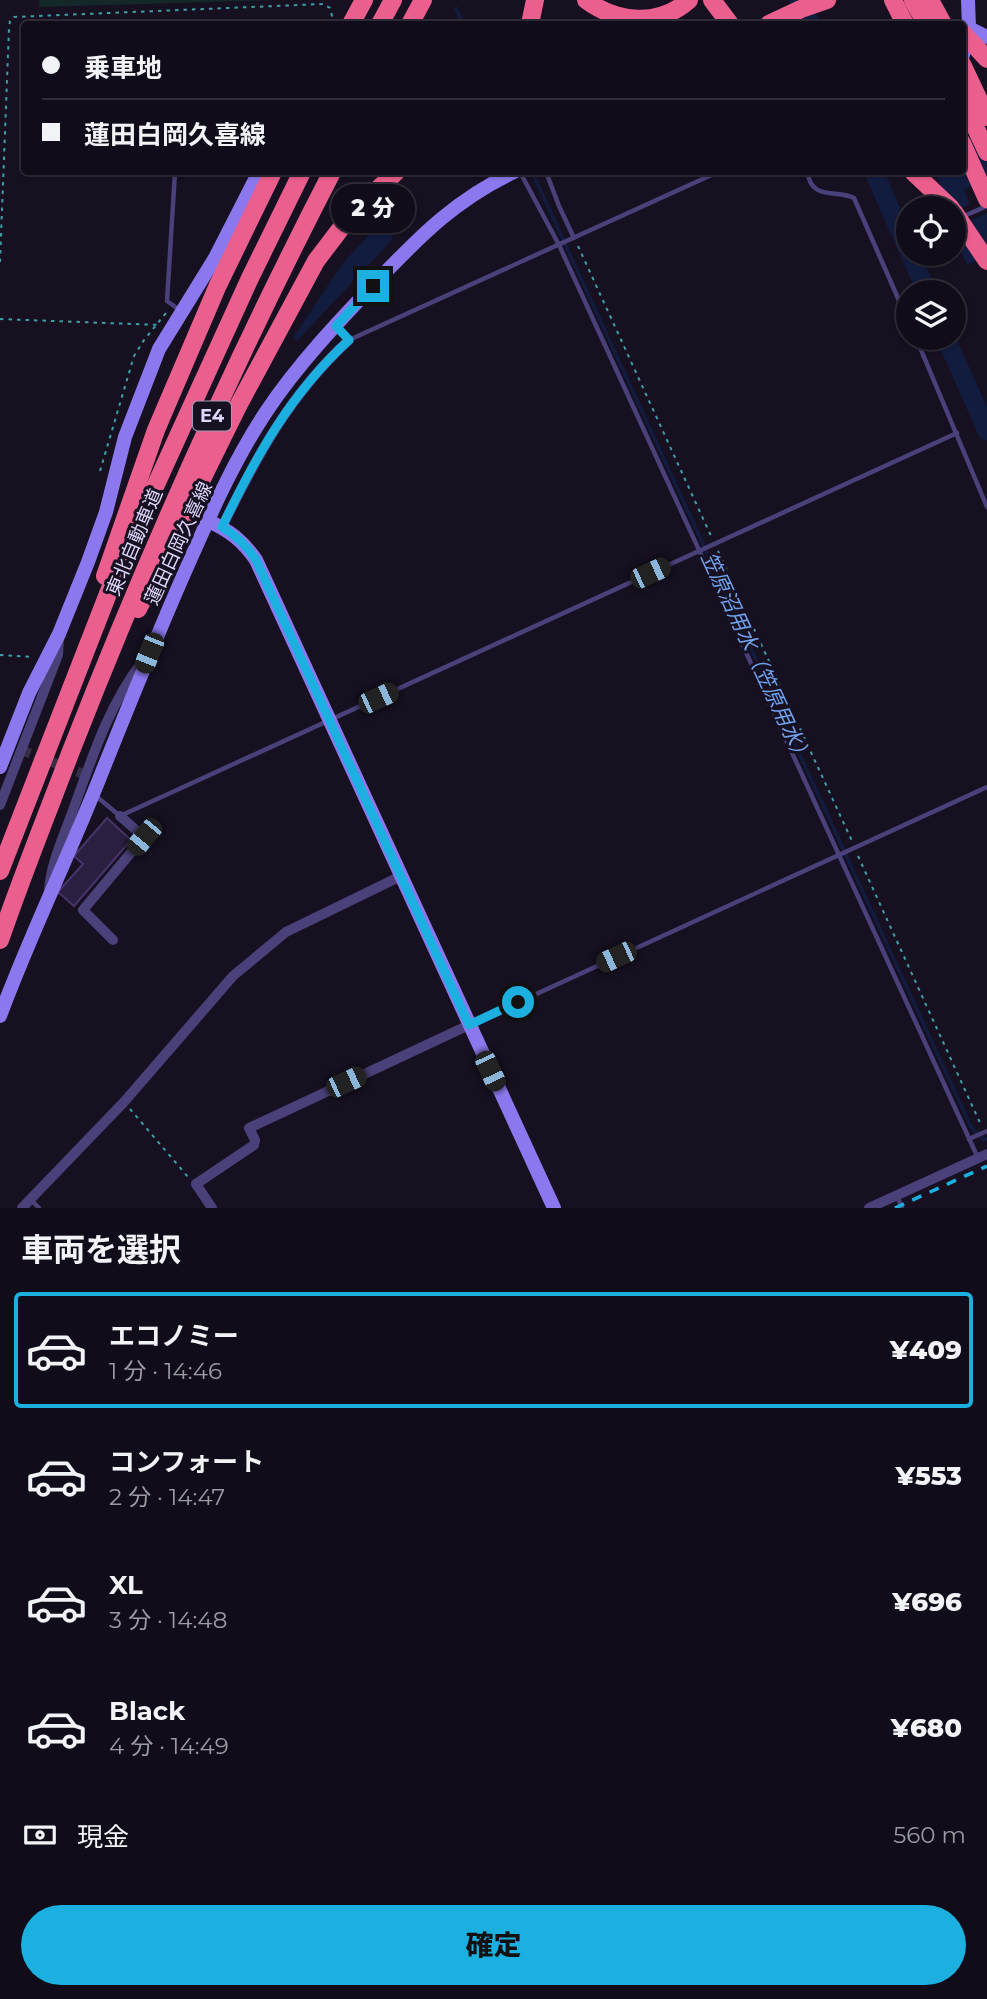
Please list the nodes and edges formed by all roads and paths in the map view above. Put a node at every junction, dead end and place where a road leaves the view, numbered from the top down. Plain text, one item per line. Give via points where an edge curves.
1 (357, 0) edge
2 (364, 0) edge
3 (393, 0) edge
4 (423, 0) edge
5 (535, 0) edge
6 (579, 0) edge
7 (586, 0) edge
8 (689, 0) edge
9 (712, 0) edge
10 (827, 0) edge
11 (893, 0) edge
12 (902, 0) edge
13 (913, 0) edge
14 (930, 0) edge
15 (968, 0) edge
16 (333, 21) edge
17 (344, 21) edge
18 (353, 21) edge
19 (382, 21) edge
20 (412, 21) edge
21 (531, 21) edge
22 (604, 21) edge
23 (728, 21) edge
24 (775, 21) edge
25 (904, 21) edge
26 (924, 21) edge
27 (941, 21) edge
28 (946, 21) edge
29 (963, 21) edge
30 (966, 30) edge
31 (966, 34) edge
32 (987, 37) edge
33 (987, 59) edge
34 (966, 71) edge
35 (966, 107) edge
36 (987, 117) edge
37 (966, 152) edge
38 (987, 152) edge
39 (175, 175) edge
40 (257, 175) edge
41 (272, 175) edge
42 (301, 175) edge
43 (331, 175) edge
44 (393, 175) edge
45 (508, 175) edge
46 (522, 175) edge
47 (547, 175) edge
48 (711, 175) edge
49 (809, 175) edge
50 (916, 175) edge
51 (938, 196) edge
52 (987, 199) edge
53 (987, 206) edge
54 (966, 216) edge
55 (966, 230) edge
56 (574, 238) junction
57 (559, 245) junction
58 (987, 261) edge
59 (0, 262) edge
60 (896, 294) edge
61 (175, 311) junction
62 (0, 319) edge
63 (156, 324) junction
64 (336, 326) junction
65 (171, 329) junction
66 (349, 340) junction
67 (921, 350) edge
68 (957, 433) junction
69 (100, 471) dead end
70 (987, 507) edge
71 (208, 521) junction
72 (222, 527) junction
73 (714, 543) junction
74 (699, 550) junction
75 (59, 635) junction
76 (149, 653) junction
77 (0, 655) edge
78 (82, 657) junction
79 (46, 659) junction
80 (104, 667) junction
81 (329, 720) junction
82 (0, 767) edge
83 (987, 787) edge
84 (93, 793) junction
85 (0, 805) edge
86 (120, 816) junction
87 (853, 848) junction
88 (838, 855) junction
89 (0, 871) edge
90 (401, 876) junction
91 (48, 897) junction
92 (0, 940) edge
93 (113, 940) dead end
94 (0, 1017) edge
95 (469, 1025) junction
96 (124, 1102) junction
97 (984, 1132) edge
98 (971, 1138) junction
99 (983, 1156) edge
100 (197, 1184) junction
101 (897, 1195) junction
102 (35, 1204) edge
103 (22, 1208) edge
104 (212, 1208) edge
105 (554, 1208) edge
106 (869, 1208) edge
107 (902, 1208) edge

1 - 17 street
2 - 18 highway
3 - 19 highway
4 - 20 highway
5 - 21 highway
6 - 22 highway
7 - 8 highway via 613,15 639,19 673,12
9 - 23 highway
10 - 24 highway, bridge
11 - 25 highway
12 - 28 highway, bridge
13 - 26 highway, bridge
14 - 27 highway, bridge
15 - 29 street
16 - 59 path via 330,8 323,4 14,17 9,28
30 - 32 street
31 - 33 highway, bridge
34 - 36 highway
35 - 38 highway
37 - 52 highway
39 - 61 lane via 167,301
40 - 61 street via 215,258
41 - 78 highway via 156,430 116,540
42 - 78 highway, 東北自動車道 / E4 via 166,459
43 - 80 highway, 東北自動車道 / E4 via 197,449
44 - 80 highway via 351,215 316,261 151,587
45 - 64 street, 蓮田白岡久喜線 via 462,200 423,234
46 - 57 lane
47 - 56 lane
48 - 56 lane
49 - 60 lane via 816,188 854,198
50 - 51 highway
53 - 54 lane
55 - 58 highway, bridge
56 - 57 lane
56 - 73 path
57 - 66 lane
57 - 74 lane
61 - 63 path
61 - 65 street
62 - 63 path
63 - 65 path
63 - 69 path via 134,356
64 - 66 lane
64 - 71 street, 蓮田白岡久喜線 via 265,413
65 - 75 street via 125,437 106,512
66 - 72 street via 320,366 278,424
67 - 68 lane
68 - 70 lane
68 - 73 lane
71 - 72 street
71 - 76 street, 蓮田白岡久喜線
72 - 81 street via 248,547 256,560
73 - 74 lane
73 - 87 path
74 - 81 lane
74 - 88 lane
75 - 79 street
75 - 85 street via 58,655
76 - 84 street, 蓮田白岡久喜線
76 - 91 street via 120,693 105,728 50,871
77 - 79 path
78 - 89 highway, 東北自動車道 / E4
79 - 82 street
80 - 92 highway, 東北自動車道 / E4
81 - 86 lane
81 - 90 street
83 - 87 lane
84 - 86 lane
84 - 91 street, 蓮田白岡久喜線
86 - 93 street via 144,837 83,910
87 - 88 lane
87 - 97 path
88 - 95 lane
88 - 98 lane
90 - 95 street
90 - 96 street via 286,932 233,976
91 - 94 street, 蓮田白岡久喜線
95 - 100 street via 248,1128 254,1145
95 - 105 street
96 - 100 path
96 - 102 street
97 - 98 lane
98 - 99 lane
99 - 101 street
100 - 104 street
101 - 106 street
101 - 107 lane
102 - 103 street

